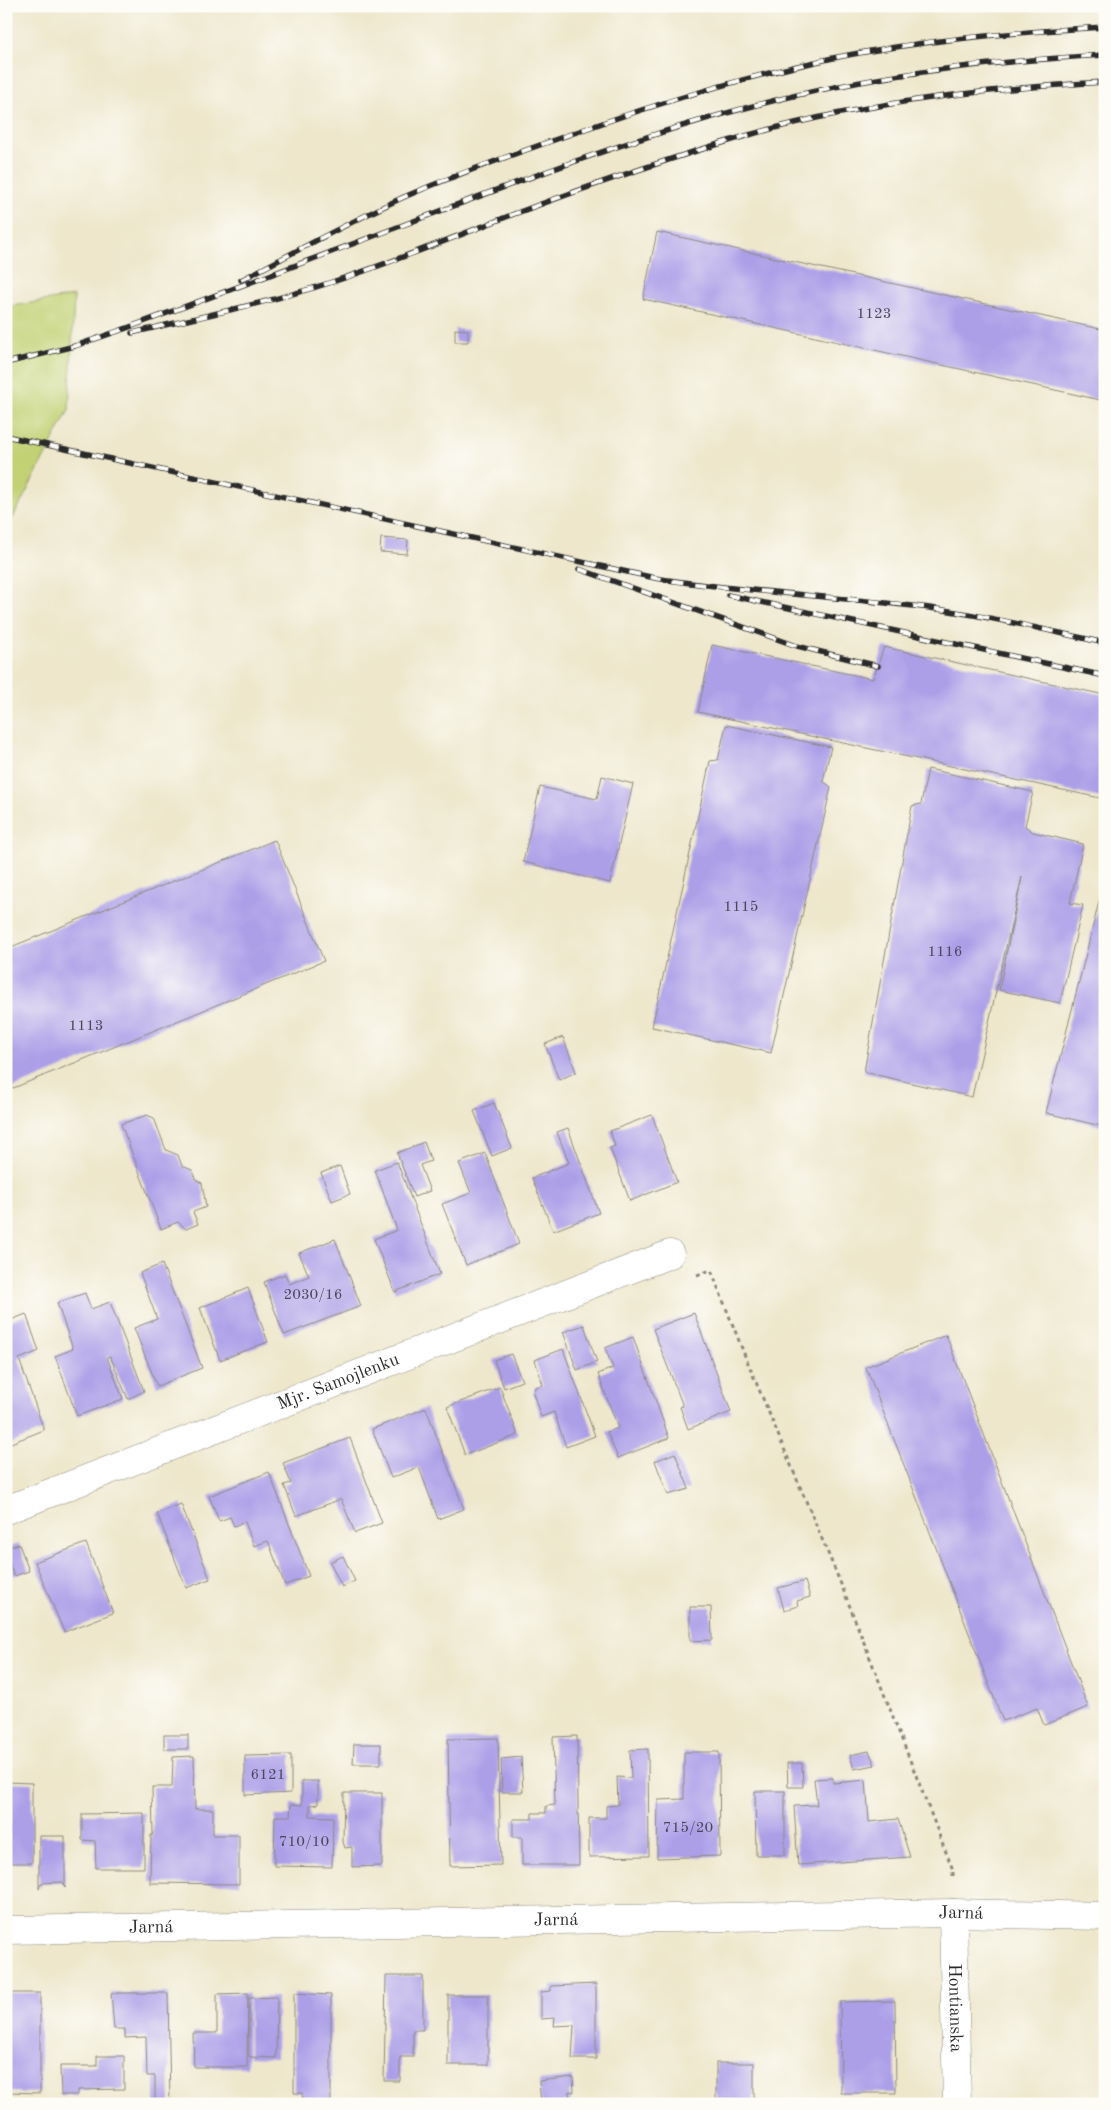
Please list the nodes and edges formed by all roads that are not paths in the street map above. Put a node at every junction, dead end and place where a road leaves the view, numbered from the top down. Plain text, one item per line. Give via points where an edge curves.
1 (670, 1254) dead end
2 (6, 1510) edge
3 (953, 1913) junction
4 (1105, 1916) edge
5 (6, 1930) edge
6 (957, 2104) edge

1 - 2 street, Mjr. Samojlenku
3 - 4 street, Jarná
3 - 5 street, Jarná
3 - 6 street, Hontianska

